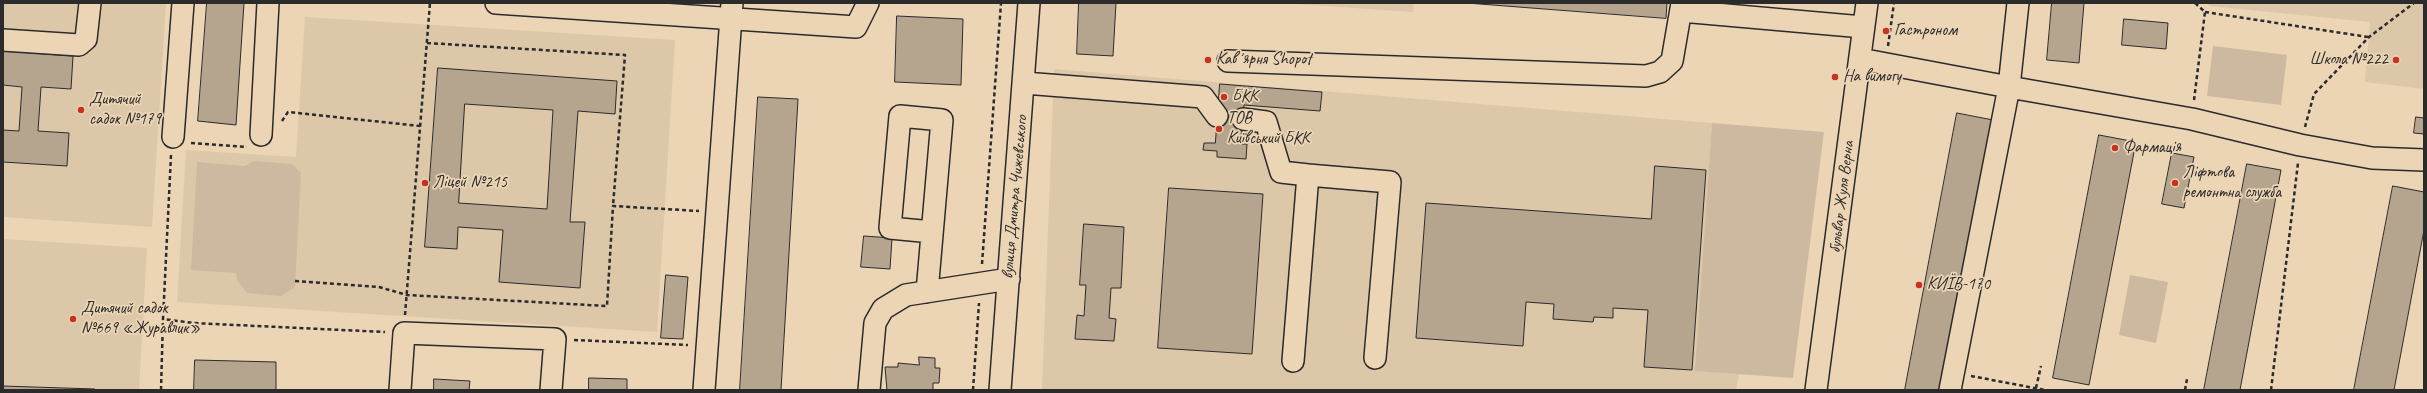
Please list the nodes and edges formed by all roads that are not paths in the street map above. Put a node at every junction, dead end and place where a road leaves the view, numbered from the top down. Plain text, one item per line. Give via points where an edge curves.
1 (90, 3) edge
2 (183, 3) edge
3 (268, 3) edge
4 (496, 3) edge
5 (868, 3) edge
6 (1029, 3) edge
7 (1866, 3) edge
8 (2018, 3) edge
9 (586, 6) edge
10 (1681, 7) edge
11 (731, 11) edge
12 (1864, 27) junction
13 (3, 40) edge
14 (1860, 59) junction
15 (1228, 61) dead end
16 (1024, 83) junction
17 (2009, 87) junction
18 (1217, 116) dead end
19 (1243, 119) dead end
20 (173, 139) road end
21 (256, 141) road end
22 (2424, 160) edge
23 (1308, 175) junction
24 (932, 232) junction
25 (1009, 279) junction
26 (926, 292) junction
27 (1375, 358) dead end
28 (1293, 361) dead end
29 (1952, 382) edge
30 (400, 390) edge
31 (551, 390) edge
32 (704, 390) edge
33 (869, 390) edge
34 (1000, 390) edge
35 (1816, 390) edge

1 - 13 street via 86,39 79,45
2 - 20 street
3 - 21 street
4 - 9 street
5 - 11 street via 856,27
6 - 16 street, вулиця Дмитра Чижевського
7 - 12 street, бульвар Жуля Верна
8 - 17 street
9 - 11 street
10 - 12 street
10 - 15 street via 1672,61 1660,72 1646,76
11 - 32 street
12 - 14 street, бульвар Жуля Верна
14 - 17 street
14 - 35 street, бульвар Жуля Верна
16 - 18 street via 1203,97
16 - 25 street, вулиця Дмитра Чижевського
17 - 22 street via 2192,119 2300,145 2372,158
17 - 29 street
19 - 23 street via 1266,122 1281,172
23 - 27 street via 1390,182
23 - 28 street
24 - 24 street via 942,120 900,116 890,228
24 - 26 street
25 - 26 street
25 - 34 street, вулиця Дмитра Чижевського
26 - 33 street via 906,295 883,309 875,323
30 - 31 street via 404,333 555,339

